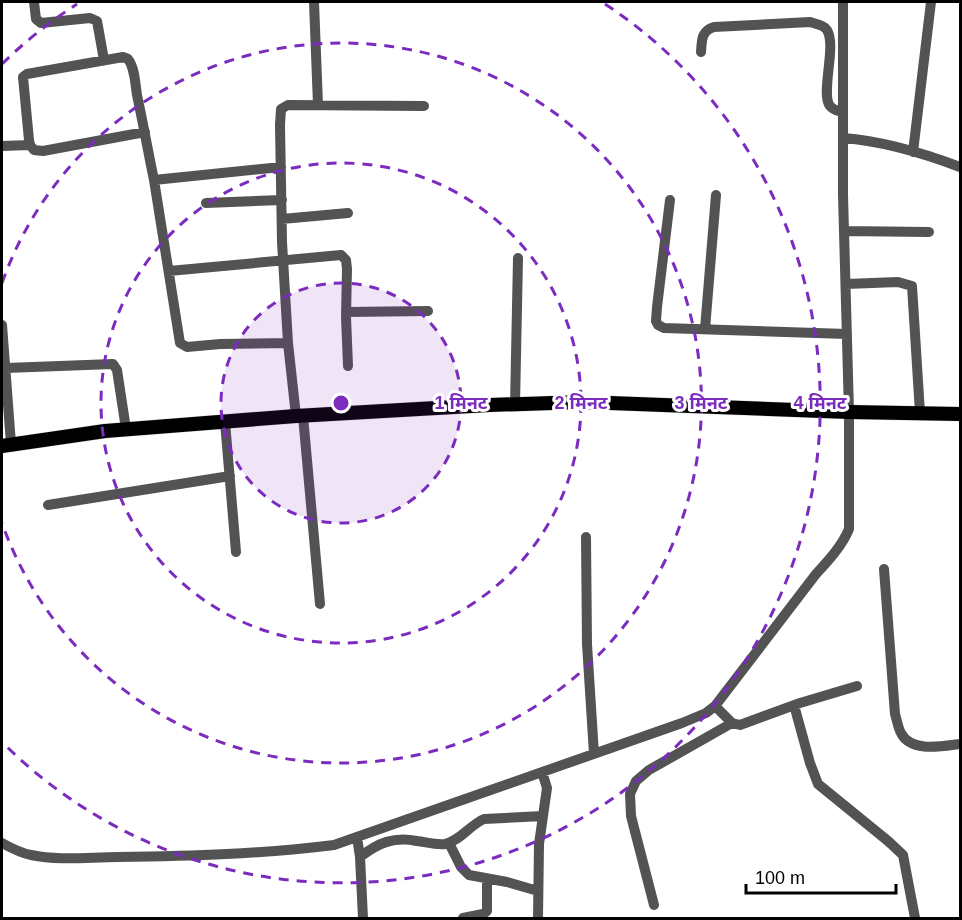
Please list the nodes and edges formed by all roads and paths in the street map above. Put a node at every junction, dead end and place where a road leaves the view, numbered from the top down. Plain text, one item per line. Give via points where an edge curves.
1 (34, 2) edge
2 (314, 2) edge
3 (843, 2) edge
4 (931, 2) edge
5 (701, 52) dead end
6 (104, 60) junction
7 (318, 105) junction
8 (424, 106) dead end
9 (843, 112) junction
10 (145, 132) junction
11 (843, 138) junction
12 (30, 145) junction
13 (2, 146) edge
14 (913, 152) junction
15 (281, 167) junction
16 (960, 167) edge
17 (154, 180) junction
18 (716, 195) dead end
19 (282, 200) junction
20 (670, 200) dead end
21 (206, 203) dead end
22 (348, 213) dead end
23 (282, 219) junction
24 (844, 231) junction
25 (929, 232) dead end
26 (518, 258) dead end
27 (284, 261) junction
28 (169, 271) junction
29 (846, 284) junction
30 (428, 310) dead end
31 (346, 312) junction
32 (2, 325) edge
33 (705, 329) junction
34 (847, 334) junction
35 (288, 343) junction
36 (348, 366) dead end
37 (6, 368) junction
38 (516, 405) junction
39 (849, 412) junction
40 (920, 413) junction
41 (960, 414) edge
42 (300, 416) junction
43 (225, 422) junction
44 (126, 429) junction
45 (6, 445) edge
46 (230, 476) junction
47 (48, 505) dead end
48 (586, 537) dead end
49 (236, 552) dead end
50 (884, 569) dead end
51 (320, 604) dead end
52 (857, 686) dead end
53 (794, 705) junction
54 (715, 706) junction
55 (732, 723) junction
56 (960, 744) edge
57 (594, 754) junction
58 (544, 777) junction
59 (543, 816) junction
60 (2, 843) edge
61 (449, 843) junction
62 (358, 845) junction
63 (487, 880) junction
64 (538, 891) junction
65 (654, 905) dead end
66 (363, 918) edge
67 (463, 918) edge
68 (538, 918) edge
69 (915, 918) edge

1 - 6 street via 36,19 41,23 90,18 97,21
2 - 7 street
3 - 9 street
4 - 14 street
5 - 9 street via 703,34 714,27 810,22 823,26 830,43 827,100 833,109
6 - 10 street via 128,58
6 - 12 street via 24,75
7 - 8 street
7 - 15 street via 288,105 281,109
9 - 11 street
10 - 12 street via 43,151
10 - 17 street
11 - 14 street
11 - 24 street
12 - 13 street
14 - 16 street
15 - 17 street
15 - 19 street
17 - 28 street
18 - 33 street
19 - 21 street
19 - 23 street
20 - 33 street via 656,321 664,328
22 - 23 street
23 - 27 street
24 - 25 street
24 - 29 street
26 - 38 street
27 - 28 street
27 - 31 street via 344,257
27 - 35 street
28 - 35 street via 183,346
29 - 34 street
29 - 40 street via 898,282 912,286
30 - 31 street
31 - 36 street
32 - 37 street
33 - 34 street
34 - 39 street
35 - 42 street
37 - 44 street via 113,364
37 - 45 street
38 - 39 main road via 618,403
38 - 42 main road
39 - 40 main road
39 - 54 street via 850,517 846,537
40 - 41 main road
42 - 43 main road
42 - 51 street
43 - 44 main road
43 - 46 street
44 - 45 main road
46 - 47 street
46 - 49 street
48 - 57 street
50 - 56 street via 900,733 915,745
52 - 53 street
53 - 55 street via 745,723
53 - 69 street via 818,784 903,855
54 - 55 street
54 - 57 street via 682,723
55 - 65 street via 649,770 632,786 631,816
57 - 58 street
58 - 59 street via 547,798
58 - 62 street via 387,825
59 - 61 street via 484,819
59 - 64 street
60 - 62 street via 42,856 143,857
61 - 62 street via 408,839
61 - 63 street via 465,873
62 - 66 street
63 - 64 street
63 - 67 street via 486,911
64 - 68 street

